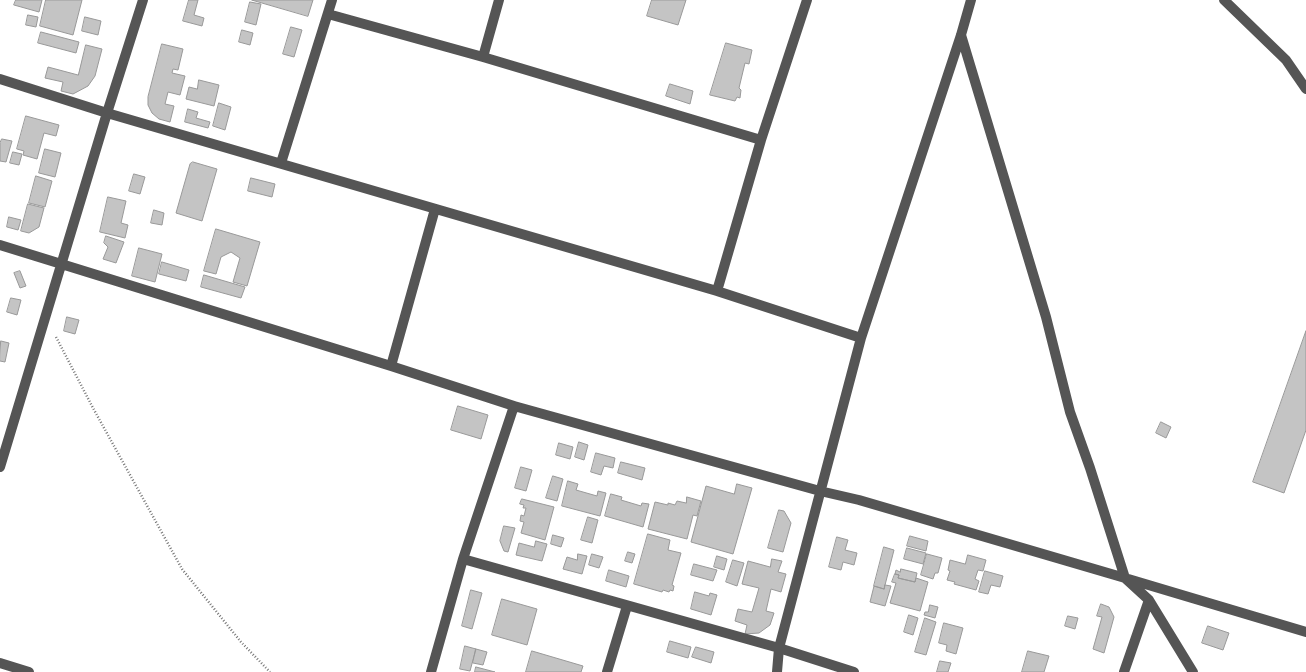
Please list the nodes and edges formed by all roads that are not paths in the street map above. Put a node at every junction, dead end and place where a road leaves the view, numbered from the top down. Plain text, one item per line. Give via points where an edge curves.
1 (143, 0) edge
2 (332, 0) edge
3 (499, 0) edge
4 (807, 0) edge
5 (972, 0) edge
6 (1224, 0) edge
7 (328, 14) junction
8 (961, 35) junction
9 (483, 57) junction
10 (0, 80) edge
11 (1306, 89) edge
12 (107, 113) junction
13 (761, 140) junction
14 (281, 163) junction
15 (435, 209) junction
16 (0, 245) edge
17 (62, 264) junction
18 (718, 291) junction
19 (861, 338) junction
20 (391, 366) junction
21 (514, 406) junction
22 (0, 467) edge
23 (820, 490) junction
24 (463, 559) junction
25 (1125, 578) junction
26 (1149, 600) junction
27 (627, 606) junction
28 (1306, 632) edge
29 (779, 648) junction
30 (0, 663) edge
31 (29, 672) edge
32 (431, 672) edge
33 (607, 672) edge
34 (777, 672) edge
35 (854, 672) edge
36 (1124, 672) edge
37 (1193, 672) edge

1 - 12 street
2 - 7 street
3 - 9 street
4 - 13 street
5 - 8 street
6 - 11 street via 1286,60
7 - 9 street
7 - 14 street
8 - 19 street
8 - 25 street via 1046,317 1070,412
9 - 13 street
10 - 12 street
12 - 14 street
12 - 17 street
13 - 18 street
14 - 15 street
15 - 18 street
15 - 20 street
16 - 17 street
17 - 20 street
17 - 22 street
18 - 19 street
19 - 23 street
20 - 21 street
21 - 23 street
21 - 24 street
23 - 25 street
23 - 29 street
24 - 27 street
24 - 32 street
25 - 26 street
25 - 28 street
26 - 36 street
26 - 37 street
27 - 29 street
27 - 33 street
29 - 34 street
29 - 35 street
30 - 31 street

